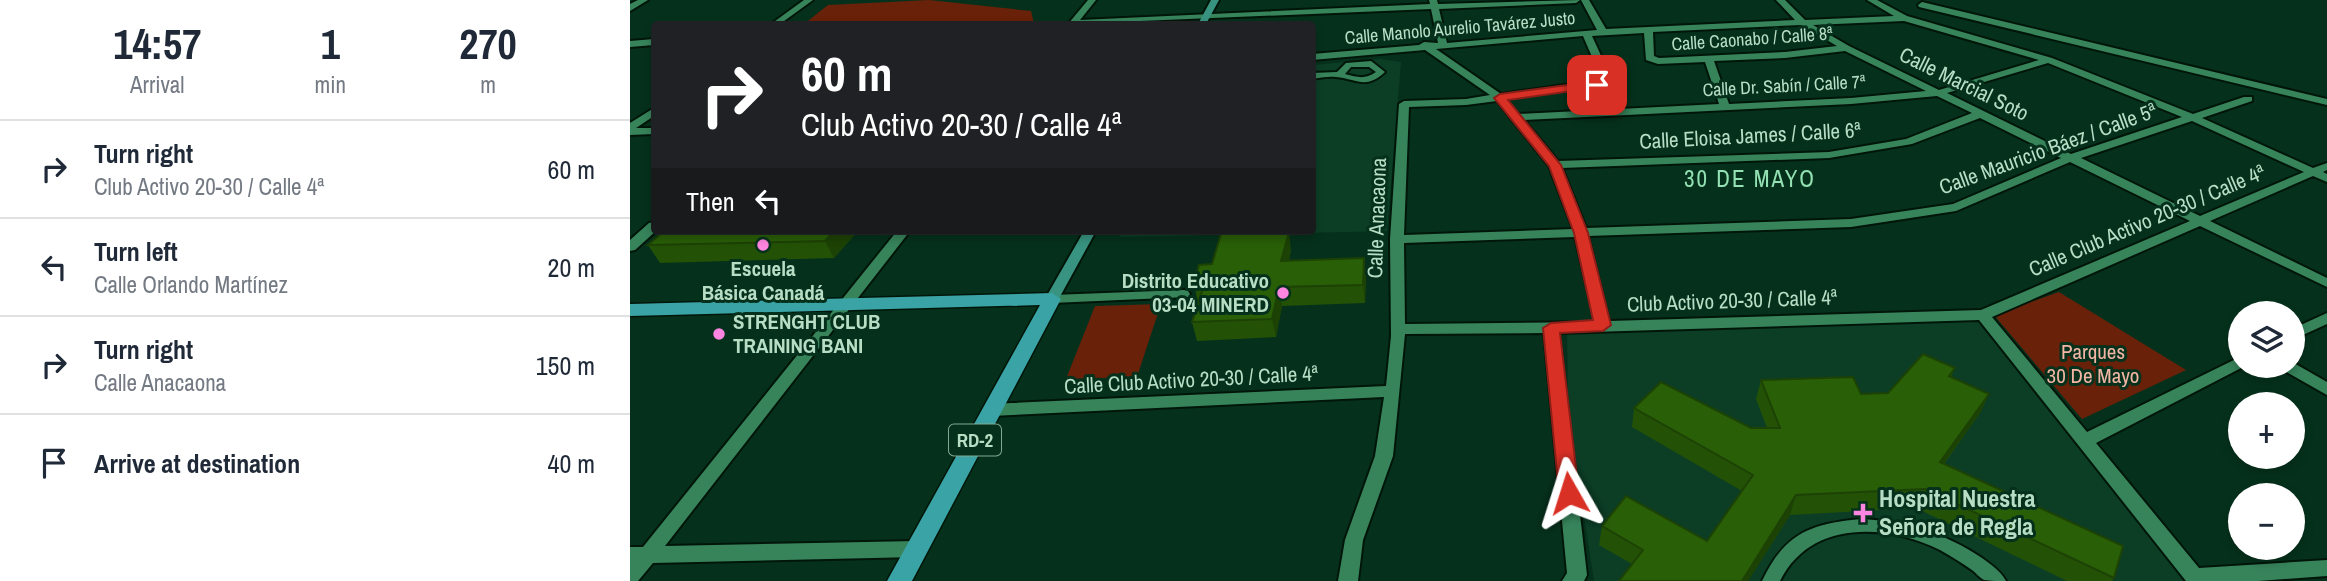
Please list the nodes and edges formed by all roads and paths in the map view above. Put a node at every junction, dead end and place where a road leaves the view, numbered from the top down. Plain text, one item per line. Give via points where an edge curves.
1 (644, 0) edge
2 (809, 0) edge
3 (1092, 0) edge
4 (1214, 0) edge
5 (1576, 0) edge
6 (1585, 0) edge
7 (1780, 0) edge
8 (1871, 0) edge
9 (1434, 3) edge
10 (1922, 5) dead end
11 (630, 8) edge
12 (1904, 18) junction
13 (1204, 20) edge
14 (779, 21) edge
15 (1074, 21) edge
16 (1171, 21) edge
17 (1800, 22) junction
18 (1648, 29) junction
19 (1603, 32) junction
20 (1586, 33) junction
21 (651, 42) edge
22 (630, 44) edge
23 (1443, 44) junction
24 (1424, 45) junction
25 (1846, 48) junction
26 (1316, 57) edge
27 (1709, 60) junction
28 (2049, 60) junction
29 (1339, 74) dead end
30 (1316, 76) edge
31 (1938, 93) junction
32 (1500, 98) junction
33 (2248, 99) dead end
34 (2327, 102) edge
35 (1725, 106) junction
36 (651, 113) edge
37 (1982, 113) junction
38 (1515, 117) junction
39 (2190, 117) junction
40 (630, 130) edge
41 (651, 131) edge
42 (2070, 158) junction
43 (1555, 165) junction
44 (2320, 169) edge
45 (2327, 178) edge
46 (2200, 222) junction
47 (651, 229) edge
48 (1581, 233) junction
49 (901, 235) edge
50 (1088, 235) edge
51 (1397, 239) junction
52 (630, 247) edge
53 (2327, 284) edge
54 (1184, 294) dead end
55 (1052, 299) junction
56 (845, 303) junction
57 (630, 310) edge
58 (1983, 314) junction
59 (2327, 318) edge
60 (1603, 325) junction
61 (1551, 328) junction
62 (1398, 329) junction
63 (2305, 329) edge
64 (2228, 368) edge
65 (2305, 376) edge
66 (2327, 388) edge
67 (1393, 391) junction
68 (991, 410) junction
69 (2085, 441) junction
70 (917, 549) junction
71 (639, 555) edge
72 (2327, 568) edge
73 (630, 578) edge
74 (2196, 579) edge
75 (899, 581) edge
76 (1348, 581) edge
77 (1572, 581) edge
78 (1771, 581) edge
79 (1997, 581) edge

1 - 11 street
2 - 14 street
3 - 15 street
4 - 13 street
5 - 9 street
6 - 19 street
7 - 17 street, Calle Marcial Soto
8 - 12 street
9 - 13 street
9 - 23 street
10 - 34 street
12 - 17 street, Calle Manolo Aurelio Tavárez Justo
12 - 28 street
13 - 16 street
17 - 18 street, Calle Manolo Aurelio Tavárez Justo
17 - 25 street, Calle Marcial Soto
18 - 19 street, Calle Manolo Aurelio Tavárez Justo
18 - 27 street, Calle Caonabo / Calle 8ª via 1651,60
19 - 20 street, Calle Manolo Aurelio Tavárez Justo
20 - 23 street, Calle Manolo Aurelio Tavárez Justo
20 - 32 street, Calle Anacaona via 1604,73 1603,82
21 - 22 street
23 - 24 street, Calle Manolo Aurelio Tavárez Justo
24 - 26 street, Calle Manolo Aurelio Tavárez Justo
24 - 32 street
25 - 27 street, Calle Caonabo / Calle 8ª
25 - 31 street, Calle Marcial Soto
27 - 35 street
28 - 31 street, Calle Dr. Sabín / Calle 7ª
28 - 39 street
29 - 30 lane
31 - 35 street, Calle Dr. Sabín / Calle 7ª
31 - 37 street, Calle Marcial Soto
32 - 38 street
32 - 51 street, Calle Anacaona via 1404,104
33 - 39 street, Calle Mauricio Báez / Calle 5ª
35 - 38 street, Calle Dr. Sabín / Calle 7ª
36 - 40 street
37 - 42 street, Calle Marcial Soto
37 - 43 street, Calle Eloisa James / Calle 6ª via 1908,142 1829,155
38 - 43 street
39 - 42 street, Calle Mauricio Báez / Calle 5ª
39 - 44 street
40 - 41 street
42 - 46 street, Calle Marcial Soto
42 - 48 street, Calle Mauricio Báez / Calle 5ª via 1956,207 1851,223
43 - 48 street
44 - 45 street
44 - 46 street, Calle Club Activo 20-30 / Calle 4ª
46 - 53 street, Calle Marcial Soto
46 - 58 street, Calle Club Activo 20-30 / Calle 4ª
47 - 52 street
48 - 51 street, Calle Mauricio Báez / Calle 5ª
48 - 60 street
49 - 56 street
50 - 55 street
51 - 62 street, Calle Anacaona
54 - 55 lane
55 - 56 main road
55 - 68 main road, RD-2
56 - 57 main road
56 - 71 street
58 - 60 street, Club Activo 20-30 / Calle 4ª
58 - 69 street
59 - 63 street
60 - 61 street, Club Activo 20-30 / Calle 4ª
61 - 62 street, Club Activo 20-30 / Calle 4ª
61 - 77 street via 1577,575
62 - 67 street, Calle Anacaona
64 - 69 street
65 - 66 street
67 - 68 street, Calle Club Activo 20-30 / Calle 4ª
67 - 76 street, Calle Anacaona via 1384,456 1354,540
68 - 70 main road, RD-2
69 - 74 street
70 - 71 street
70 - 75 main road, RD-2
71 - 73 street
72 - 74 street
78 - 79 lane via 1787,552 1799,541 1831,529 1868,526 1927,537 1966,556

